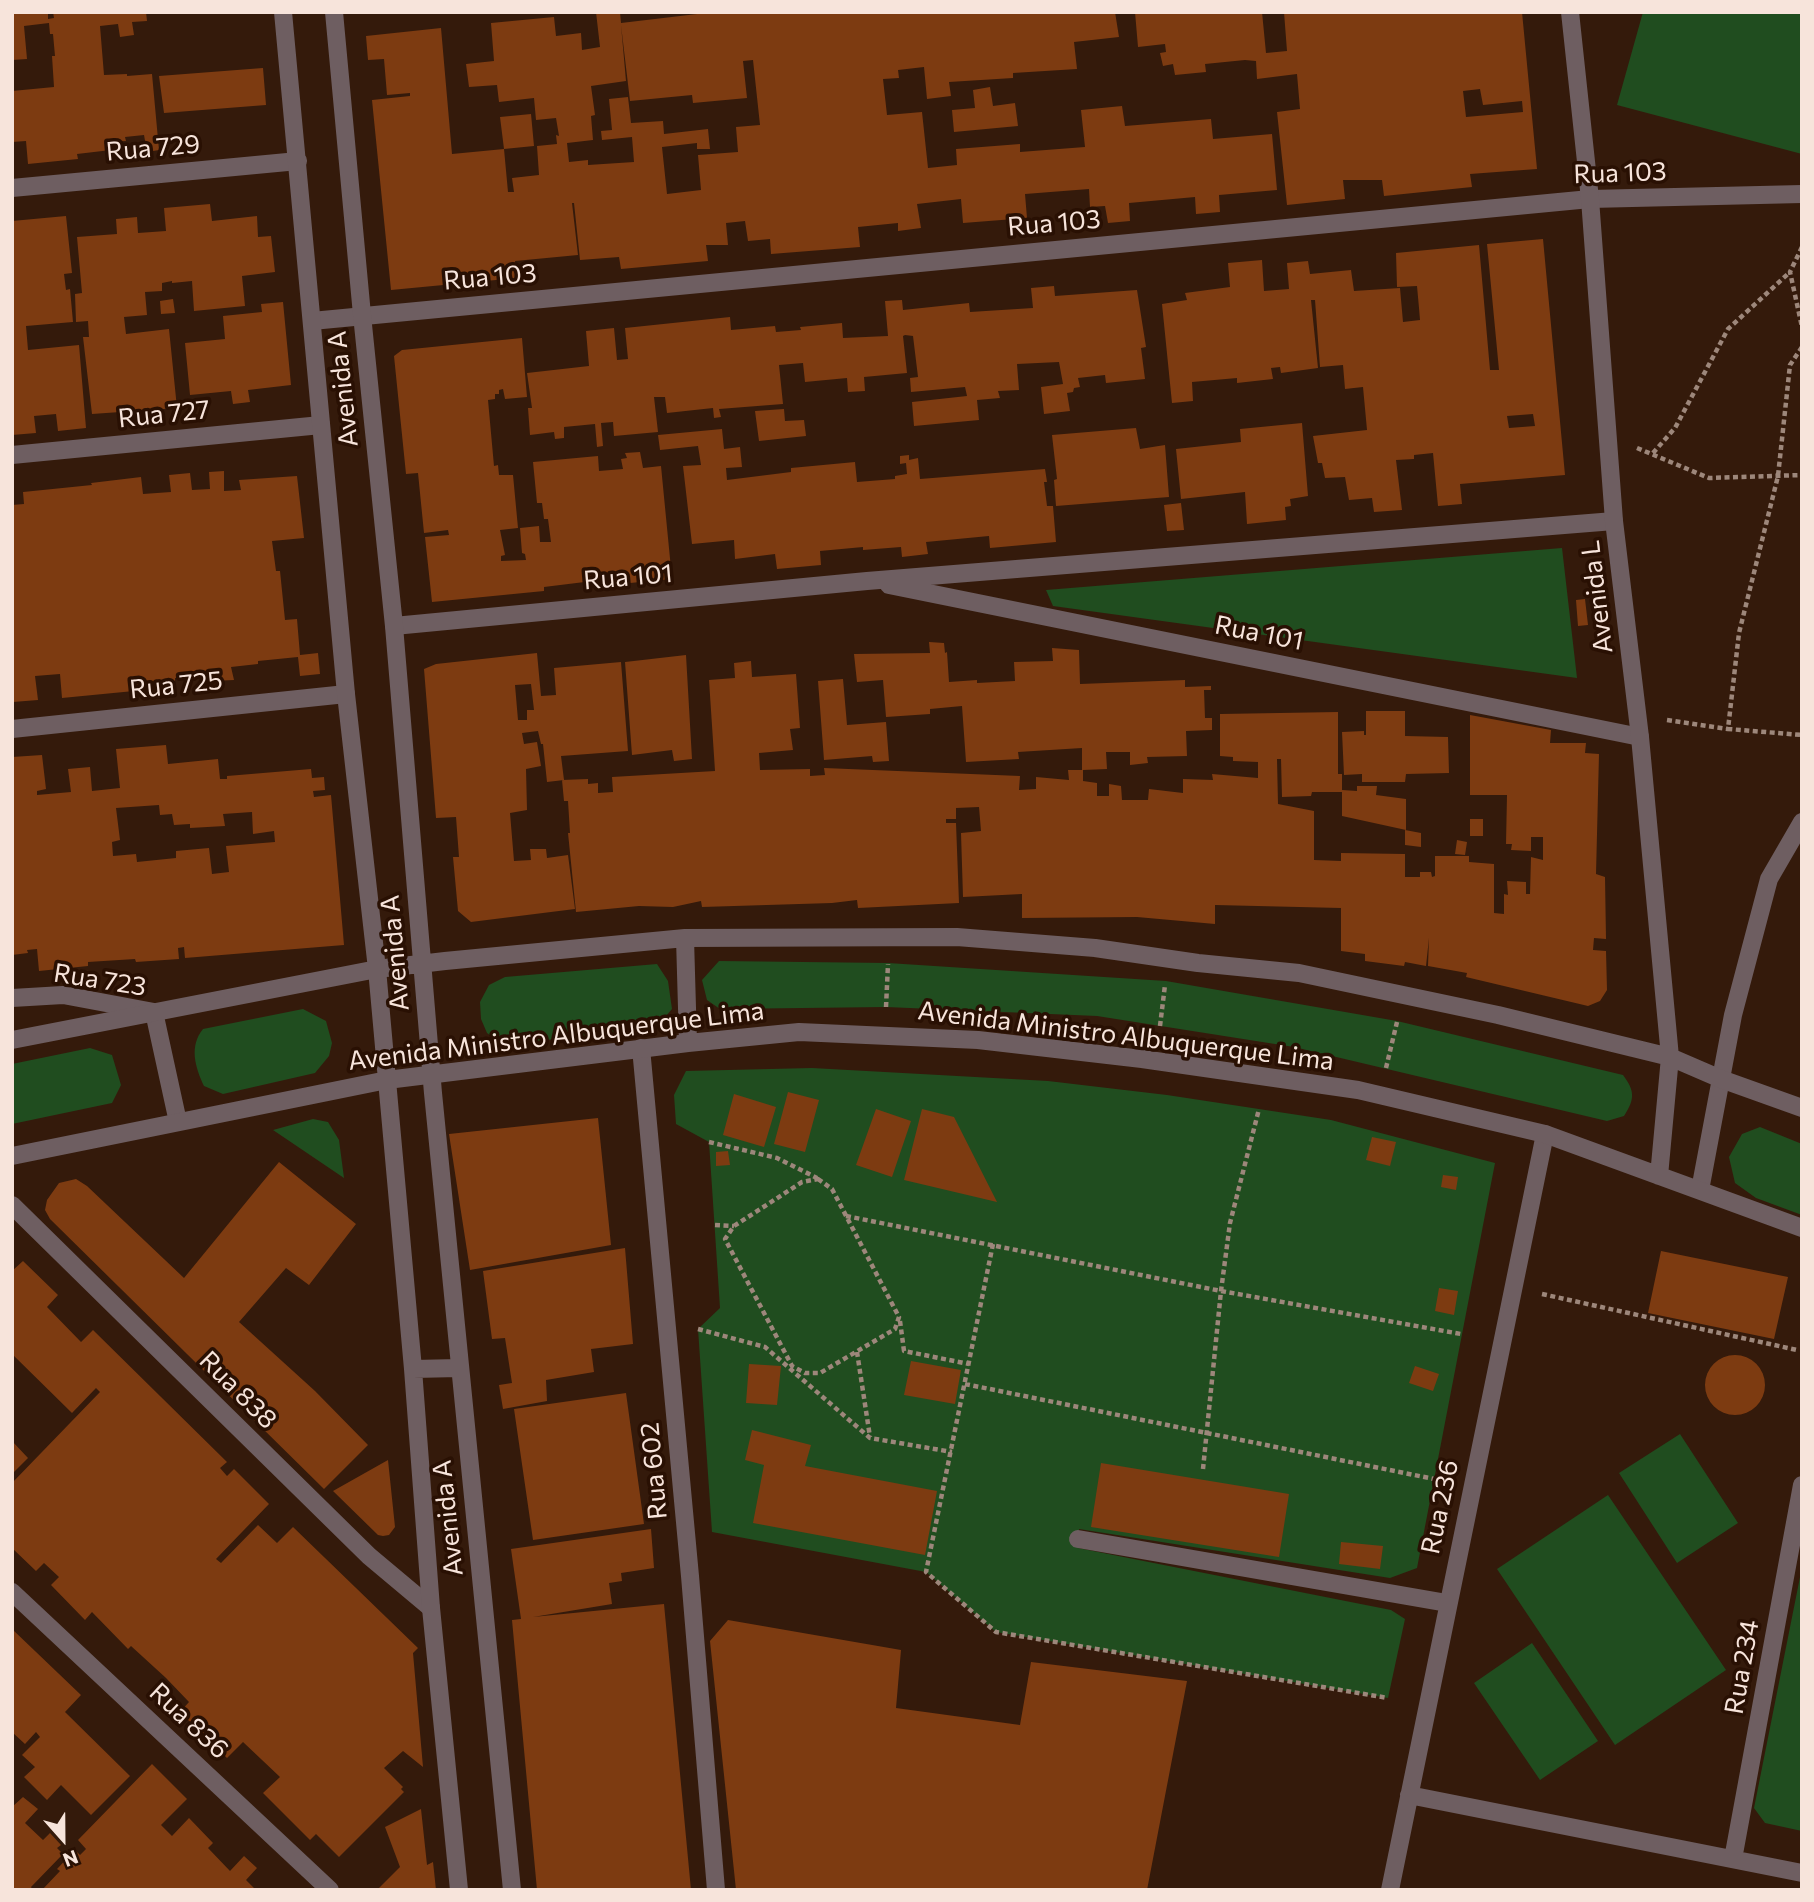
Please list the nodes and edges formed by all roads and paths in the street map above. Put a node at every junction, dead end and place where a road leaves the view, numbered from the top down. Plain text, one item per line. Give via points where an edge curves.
1 (284, 12) edge
2 (334, 12) edge
3 (1570, 12) edge
4 (298, 161) junction
5 (12, 188) edge
6 (1802, 194) edge
7 (1590, 199) junction
8 (1802, 247) edge
9 (1790, 272) junction
10 (362, 315) junction
11 (312, 321) junction
12 (1802, 327) edge
13 (1802, 347) edge
14 (321, 425) junction
15 (1627, 444) dead end
16 (1653, 453) junction
17 (12, 455) edge
18 (1802, 475) edge
19 (1778, 476) junction
20 (1614, 522) junction
21 (867, 581) junction
22 (394, 626) junction
23 (346, 694) junction
24 (1658, 719) dead end
25 (12, 729) edge
26 (1728, 729) junction
27 (1802, 735) edge
28 (1640, 737) junction
29 (1802, 822) edge
30 (685, 938) junction
31 (422, 963) junction
32 (888, 963) dead end
33 (377, 970) junction
34 (1166, 981) dead end
35 (12, 998) edge
36 (886, 1007) dead end
37 (154, 1012) junction
38 (1397, 1021) dead end
39 (1160, 1026) dead end
40 (12, 1040) edge
41 (688, 1043) junction
42 (641, 1048) junction
43 (1670, 1057) junction
44 (1386, 1069) dead end
45 (433, 1074) junction
46 (1721, 1079) junction
47 (387, 1080) junction
48 (1802, 1108) edge
49 (1259, 1109) dead end
50 (178, 1122) junction
51 (1545, 1135) junction
52 (709, 1142) dead end
53 (12, 1156) edge
54 (1659, 1175) junction
55 (818, 1179) junction
56 (1700, 1190) junction
57 (12, 1205) edge
58 (846, 1216) junction
59 (715, 1225) dead end
60 (734, 1226) junction
61 (1802, 1227) edge
62 (993, 1244) junction
63 (1221, 1291) junction
64 (1542, 1294) dead end
65 (900, 1317) junction
66 (698, 1329) dead end
67 (1461, 1334) dead end
68 (1797, 1350) dead end
69 (857, 1352) junction
70 (969, 1364) junction
71 (459, 1368) junction
72 (413, 1369) junction
73 (965, 1384) junction
74 (1206, 1433) junction
75 (870, 1438) junction
76 (952, 1452) junction
77 (1203, 1469) dead end
78 (1434, 1479) dead end
79 (1802, 1485) edge
80 (1078, 1539) dead end
81 (12, 1592) edge
82 (1447, 1602) junction
83 (431, 1608) junction
84 (1388, 1698) dead end
85 (1409, 1795) junction
86 (1733, 1859) junction
87 (1802, 1873) edge
88 (330, 1890) edge
89 (459, 1890) edge
90 (512, 1890) edge
91 (716, 1890) edge
92 (1390, 1890) edge

1 - 4 street, Avenida A
2 - 10 street, Avenida A
3 - 7 street, Avenida L
4 - 5 street, Rua 729
4 - 11 street, Avenida A
6 - 7 street, Rua 103
7 - 10 street, Rua 103
7 - 20 street, Avenida L
8 - 9 path
9 - 12 path
9 - 16 path via 1728,329 1675,428
10 - 11 street, Rua 103
10 - 22 street, Avenida A
11 - 14 street, Avenida A
13 - 19 path via 1790,365
14 - 17 street, Rua 727
14 - 23 street, Avenida A
15 - 16 path
16 - 19 path via 1709,478
18 - 19 path
19 - 26 path via 1739,633
20 - 21 street, Rua 101
20 - 28 street, Avenida L
21 - 22 street, Rua 101
21 - 28 street, Rua 101
22 - 31 street, Avenida A
23 - 25 street, Rua 725
23 - 33 street, Avenida A
24 - 26 path
26 - 27 path
28 - 43 street, Avenida L
29 - 46 street via 1769,879
30 - 31 street
30 - 41 street
30 - 43 street via 957,937 1095,948 1299,973
31 - 33 street
31 - 45 street, Avenida A
32 - 36 path
33 - 37 street
33 - 47 street, Avenida A
34 - 39 path
35 - 37 street, Rua 723 via 63,995
37 - 40 street
37 - 50 street, Rua 723
38 - 44 path
41 - 42 street, Avenida Ministro Albuquerque Lima
41 - 51 street, Avenida Ministro Albuquerque Lima via 799,1032 978,1040 1358,1090
42 - 45 street, Avenida Ministro Albuquerque Lima
42 - 91 street, Rua 602
43 - 46 street
43 - 54 street, Avenida L
45 - 47 street, Avenida Ministro Albuquerque Lima
45 - 71 street, Avenida A
46 - 48 street
46 - 56 street
47 - 50 street, Avenida Ministro Albuquerque Lima
47 - 72 street, Avenida A
49 - 63 path via 1231,1220
50 - 53 street, Avenida Ministro Albuquerque Lima
51 - 54 street, Avenida Ministro Albuquerque Lima
51 - 82 street, Rua 236
52 - 55 path via 777,1157
54 - 56 street, Avenida Ministro Albuquerque Lima
55 - 58 path via 832,1189
55 - 60 path via 802,1182
56 - 61 street, Avenida Ministro Albuquerque Lima
57 - 83 street, Rua 838 via 369,1556
58 - 62 path
58 - 65 path
59 - 60 path
60 - 69 path via 725,1239 792,1366 805,1373 820,1373
62 - 63 path
62 - 70 path
63 - 67 path
63 - 74 path
64 - 68 path
65 - 69 path via 895,1329
65 - 70 path via 904,1351
66 - 75 path via 765,1347
69 - 75 path
70 - 73 path
71 - 72 street
71 - 90 street, Avenida A
72 - 83 street, Avenida A
73 - 74 path
73 - 76 path
74 - 77 path
74 - 78 path
75 - 76 path
76 - 84 path via 926,1572 996,1632
79 - 86 street, Rua 234
80 - 82 street
81 - 88 street, Rua 836
82 - 85 street, Rua 236
83 - 89 street, Avenida A
85 - 86 street
85 - 92 street, Rua 236
86 - 87 street

